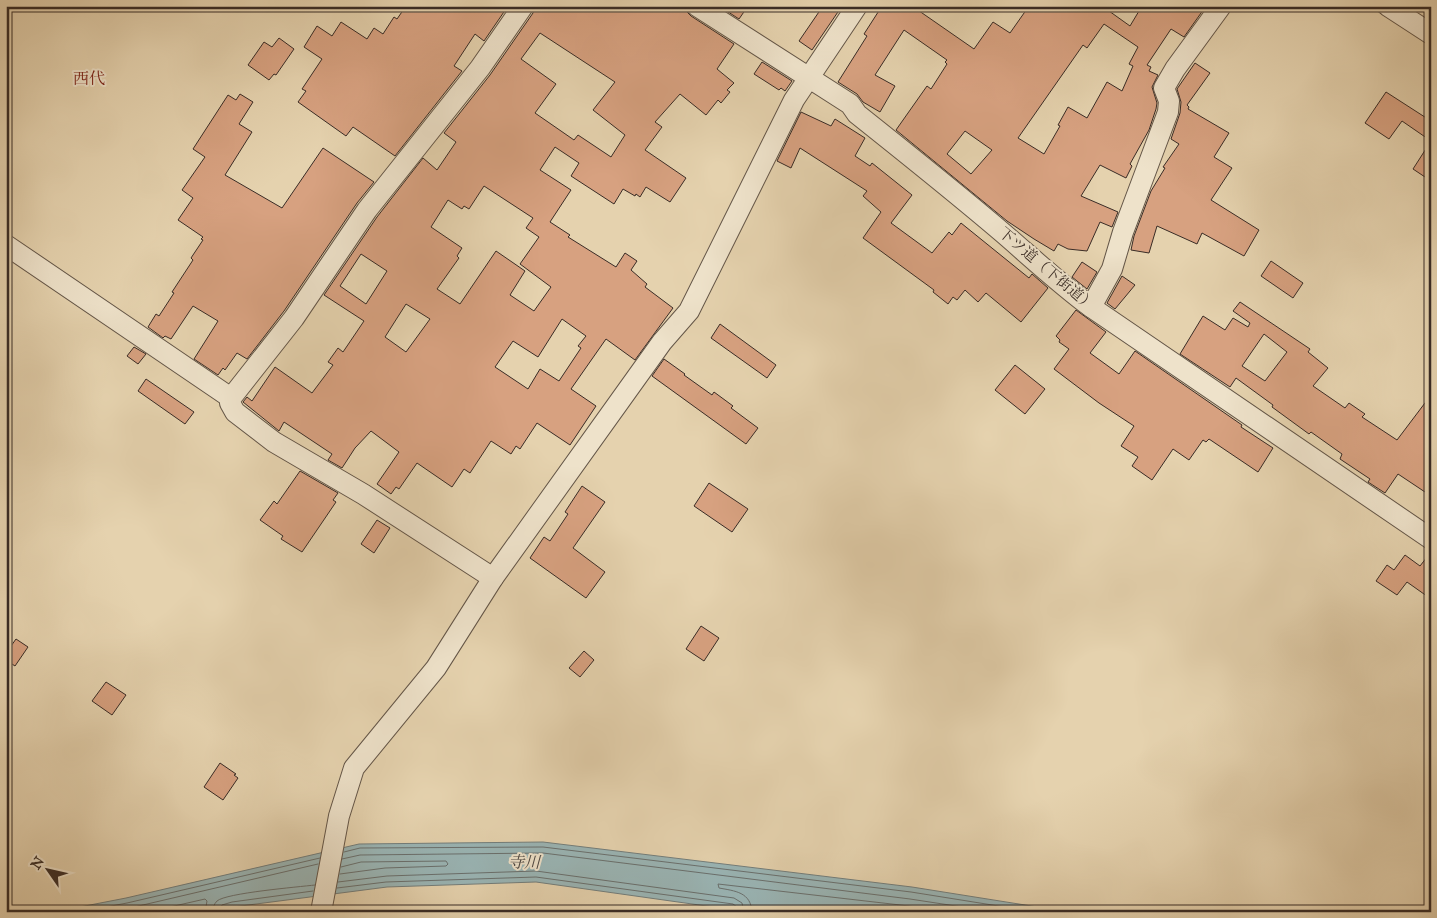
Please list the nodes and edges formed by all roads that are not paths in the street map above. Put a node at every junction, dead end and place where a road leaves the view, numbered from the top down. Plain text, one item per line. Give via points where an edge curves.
1 (523, 6) edge
2 (697, 6) edge
3 (857, 6) edge
4 (1221, 6) edge
5 (1388, 6) edge
6 (1431, 34) edge
7 (810, 77) junction
8 (6, 245) edge
9 (1091, 307) junction
10 (231, 398) junction
11 (1431, 539) edge
12 (492, 578) junction
13 (321, 912) edge

1 - 10 street via 480,68 367,210 294,318
2 - 7 street, 下ツ道（下街道）
3 - 7 street
4 - 9 street via 1164,88 1169,101 1168,112 1112,269
5 - 6 street
7 - 9 street, 下ツ道（下街道） via 850,104 857,114
7 - 12 street via 794,100 689,311 662,342
8 - 10 street
9 - 11 street, 下ツ道（下街道）
10 - 12 street via 235,412 274,442 363,494
12 - 13 street via 436,668 354,768 339,816

